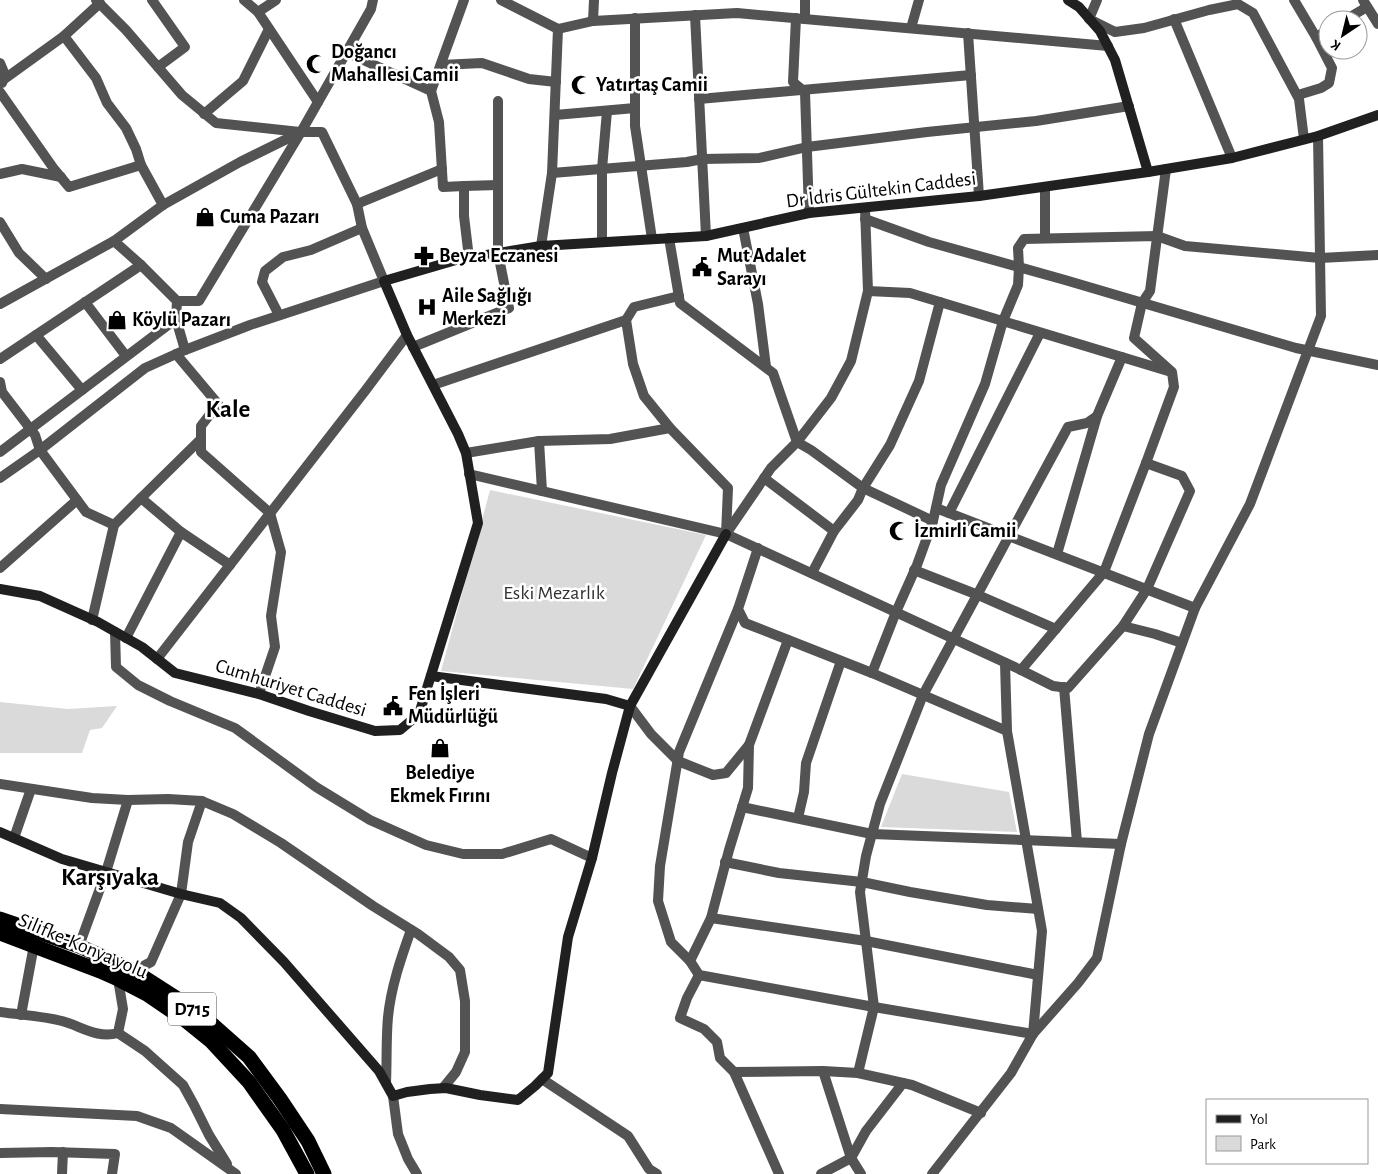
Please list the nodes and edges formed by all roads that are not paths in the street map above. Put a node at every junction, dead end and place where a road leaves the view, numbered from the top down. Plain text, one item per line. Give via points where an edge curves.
1 (152, 0) edge
2 (244, 0) edge
3 (276, 0) edge
4 (373, 0) edge
5 (464, 0) edge
6 (501, 0) edge
7 (594, 0) edge
8 (805, 0) edge
9 (919, 0) edge
10 (1068, 0) edge
11 (1097, 0) edge
12 (1250, 0) edge
13 (1294, 0) edge
14 (98, 2) edge
15 (1238, 4) junction
16 (1365, 4) edge
17 (258, 12) junction
18 (695, 15) junction
19 (635, 18) junction
20 (801, 18) junction
21 (1089, 19) junction
22 (1174, 19) junction
23 (593, 21) junction
24 (1378, 24) edge
25 (912, 28) junction
26 (269, 29) junction
27 (558, 29) junction
28 (968, 34) junction
29 (64, 36) junction
30 (1316, 37) joint
31 (1108, 46) junction
32 (346, 52) junction
33 (0, 63) edge
34 (441, 65) junction
35 (158, 67) junction
36 (971, 74) junction
37 (556, 82) junction
38 (1, 87) edge
39 (802, 90) junction
40 (432, 91) junction
41 (1298, 95) junction
42 (699, 99) junction
43 (498, 101) dead end
44 (318, 102) junction
45 (1129, 106) junction
46 (635, 108) junction
47 (607, 111) junction
48 (204, 114) junction
49 (1378, 114) edge
50 (555, 115) junction
51 (974, 128) junction
52 (301, 132) junction
53 (1318, 136) junction
54 (1304, 139) junction
55 (807, 146) junction
56 (1232, 158) junction
57 (702, 159) junction
58 (140, 165) junction
59 (641, 166) junction
60 (442, 169) junction
61 (602, 169) junction
62 (1166, 169) junction
63 (1148, 172) junction
64 (552, 173) junction
65 (0, 174) edge
66 (61, 177) junction
67 (464, 186) junction
68 (498, 186) junction
69 (1045, 187) junction
70 (979, 196) junction
71 (357, 204) junction
72 (163, 205) junction
73 (809, 213) junction
74 (865, 214) junction
75 (0, 222) edge
76 (362, 228) junction
77 (743, 228) junction
78 (706, 236) junction
79 (1157, 236) junction
80 (669, 238) junction
81 (1045, 238) junction
82 (652, 239) junction
83 (114, 240) junction
84 (602, 242) junction
85 (541, 246) junction
86 (498, 253) junction
87 (1378, 254) edge
88 (469, 258) junction
89 (1320, 258) junction
90 (141, 265) junction
91 (1019, 267) junction
92 (46, 279) junction
93 (384, 281) junction
94 (868, 291) junction
95 (679, 296) junction
96 (177, 301) junction
97 (85, 302) junction
98 (940, 302) junction
99 (1142, 303) junction
100 (0, 304) edge
101 (279, 315) junction
102 (176, 319) junction
103 (626, 320) junction
104 (1004, 321) junction
105 (1040, 333) junction
106 (36, 335) junction
107 (406, 335) junction
108 (412, 347) junction
109 (1307, 350) junction
110 (181, 352) junction
111 (126, 356) junction
112 (1122, 357) junction
113 (0, 359) edge
114 (1378, 365) edge
115 (766, 368) junction
116 (1172, 372) junction
117 (0, 382) edge
118 (433, 386) junction
119 (82, 390) junction
120 (1097, 416) junction
121 (670, 428) junction
122 (30, 429) junction
123 (201, 439) junction
124 (539, 441) junction
125 (797, 442) junction
126 (40, 450) junction
127 (0, 452) edge
128 (466, 453) junction
129 (1146, 463) junction
130 (469, 474) junction
131 (0, 478) edge
132 (764, 478) junction
133 (863, 488) junction
134 (542, 491) junction
135 (141, 498) junction
136 (77, 500) junction
137 (936, 508) junction
138 (270, 513) junction
139 (949, 513) junction
140 (933, 521) junction
141 (114, 525) junction
142 (834, 531) junction
143 (181, 532) junction
144 (726, 534) junction
145 (1010, 536) junction
146 (758, 548) junction
147 (1058, 554) junction
148 (230, 565) junction
149 (0, 568) edge
150 (914, 570) junction
151 (1104, 572) junction
152 (812, 573) junction
153 (0, 589) edge
154 (1147, 589) junction
155 (978, 595) junction
156 (1195, 608) junction
157 (738, 609) junction
158 (896, 612) junction
159 (92, 620) junction
160 (1124, 626) junction
161 (1056, 629) junction
162 (115, 632) junction
163 (126, 638) junction
164 (954, 639) junction
165 (788, 640) junction
166 (1182, 643) junction
167 (157, 659) junction
168 (842, 661) junction
169 (1005, 663) junction
170 (1021, 670) junction
171 (872, 673) junction
172 (431, 676) junction
173 (1064, 687) junction
174 (259, 694) junction
175 (923, 695) junction
176 (630, 706) junction
177 (1007, 731) junction
178 (749, 745) junction
179 (678, 761) junction
180 (0, 784) edge
181 (31, 789) junction
182 (128, 800) junction
183 (202, 801) junction
184 (742, 806) junction
185 (798, 818) junction
186 (0, 832) edge
187 (872, 834) junction
188 (14, 838) junction
189 (1026, 839) junction
190 (1077, 842) junction
191 (1121, 844) junction
192 (592, 858) junction
193 (725, 862) junction
194 (106, 872) junction
195 (862, 882) junction
196 (181, 894) junction
197 (1038, 909) junction
198 (710, 918) junction
199 (0, 919) edge
200 (411, 930) junction
201 (0, 932) edge
202 (866, 941) junction
203 (34, 945) junction
204 (79, 946) junction
205 (690, 961) junction
206 (134, 971) junction
207 (699, 975) junction
208 (1038, 975) junction
209 (118, 979) junction
210 (874, 1007) junction
211 (0, 1012) edge
212 (21, 1015) junction
213 (118, 1033) junction
214 (1033, 1034) junction
215 (823, 1071) junction
216 (734, 1072) junction
217 (858, 1074) junction
218 (542, 1079) junction
219 (903, 1083) junction
220 (386, 1084) junction
221 (444, 1088) junction
222 (393, 1096) junction
223 (0, 1109) edge
224 (981, 1113) junction
225 (63, 1152) junction
226 (0, 1153) edge
227 (851, 1158) junction
228 (233, 1172) edge
229 (62, 1174) edge
230 (112, 1174) edge
231 (307, 1174) edge
232 (324, 1174) edge
233 (417, 1174) edge
234 (657, 1174) edge
235 (780, 1174) edge
236 (821, 1174) edge
237 (861, 1174) edge
238 (932, 1174) edge

1 - 35 street via 185,47
2 - 17 street
3 - 17 street
4 - 32 street
5 - 34 street
6 - 27 street
7 - 23 street
8 - 20 street
9 - 25 street
10 - 21 street
11 - 21 street
12 - 15 street
13 - 30 street
14 - 29 street
14 - 35 street
15 - 22 street
15 - 41 street via 1253,13
16 - 24 street
17 - 26 street
18 - 19 street
18 - 20 street via 737,13
18 - 42 street
19 - 23 street
19 - 46 street
20 - 25 street
20 - 39 street via 793,82
21 - 22 street via 1115,32
21 - 31 street
22 - 56 street
23 - 27 street
25 - 28 street
26 - 44 street
26 - 48 street via 243,81
27 - 37 street
28 - 31 street
28 - 36 street
29 - 38 street
29 - 58 street via 96,78 107,103 126,128
30 - 41 street via 1332,68 1329,83
31 - 45 street
32 - 40 street
32 - 44 street
33 - 38 street via 5,75
34 - 37 street via 482,63 529,78
34 - 40 street
35 - 48 street via 182,96
36 - 39 street
36 - 51 street
37 - 50 street
38 - 66 street
39 - 42 street
39 - 55 street via 805,92
40 - 60 street via 439,122
41 - 54 street
42 - 57 street
43 - 68 street
44 - 52 street
45 - 51 street via 1036,122
45 - 63 street
46 - 47 street
46 - 59 street
47 - 50 street
47 - 61 street
48 - 52 street via 216,123
49 - 53 street, Dr İdris Gültekin Caddesi
50 - 64 street
51 - 55 street
51 - 70 street
52 - 71 street via 322,132
52 - 72 street
52 - 96 street via 199,301
53 - 54 street, Dr İdris Gültekin Caddesi
53 - 89 street
54 - 56 street, Dr İdris Gültekin Caddesi
55 - 57 street via 759,158
55 - 73 street
56 - 62 street, Dr İdris Gültekin Caddesi
57 - 59 street
57 - 78 street
58 - 66 street via 69,187
58 - 72 street
59 - 61 street
59 - 82 street
60 - 67 street via 443,187
60 - 71 street
61 - 64 street
61 - 84 street
62 - 63 street, Dr İdris Gültekin Caddesi
62 - 79 street
63 - 69 street, Dr İdris Gültekin Caddesi
64 - 85 street
65 - 66 street via 22,169
67 - 68 street
67 - 88 street
68 - 86 street
69 - 70 street, Dr İdris Gültekin Caddesi
69 - 81 street
70 - 74 street, Dr İdris Gültekin Caddesi
71 - 76 street
72 - 83 street
73 - 74 street, Dr İdris Gültekin Caddesi
73 - 77 street, Dr İdris Gültekin Caddesi
74 - 91 street via 929,242
74 - 94 street
75 - 92 street via 19,253
76 - 93 street
76 - 101 street via 310,250 283,257 265,271 262,282
77 - 78 street, Dr İdris Gültekin Caddesi
77 - 115 street
78 - 80 street, Dr İdris Gültekin Caddesi
79 - 81 street
79 - 89 street via 1185,246
79 - 99 street via 1150,291
80 - 82 street, Dr İdris Gültekin Caddesi
80 - 95 street
81 - 91 street via 1024,239 1018,248
82 - 84 street, Dr İdris Gültekin Caddesi
83 - 90 street
83 - 92 street
84 - 85 street, Dr İdris Gültekin Caddesi
85 - 86 street, Dr İdris Gültekin Caddesi
86 - 88 street, Dr İdris Gültekin Caddesi
86 - 108 street via 508,308
87 - 89 street
88 - 93 street, Dr İdris Gültekin Caddesi
89 - 109 street via 1321,316
90 - 96 street
90 - 97 street
91 - 99 street
91 - 104 street via 1018,285
92 - 100 street
93 - 101 street
93 - 107 street
94 - 98 street via 910,293
94 - 125 street via 851,360 831,398
95 - 103 street via 634,308
95 - 115 street via 680,302
96 - 102 street
97 - 106 street
97 - 111 street
98 - 104 street
98 - 133 street via 919,381 890,445
99 - 109 street
99 - 116 street via 1134,338
101 - 110 street
102 - 110 street
102 - 111 street
103 - 118 street
103 - 121 street via 633,364 644,396
104 - 105 street
104 - 137 street via 985,384 941,485
105 - 112 street
105 - 139 street
106 - 113 street
106 - 119 street
107 - 108 street
107 - 138 street
108 - 118 street
109 - 114 street
109 - 156 street via 1250,504
110 - 123 street via 218,404 201,426
110 - 126 street via 145,368
111 - 119 street
112 - 116 street
112 - 120 street
115 - 125 street via 774,373
116 - 129 street via 1174,387
117 - 122 street via 2,392
118 - 128 street
119 - 122 street
120 - 145 street via 1087,423 1068,427
120 - 147 street
121 - 124 street via 610,440
121 - 144 street via 728,488
122 - 126 street
122 - 127 street
123 - 135 street
123 - 138 street via 201,452
124 - 128 street
124 - 134 street
125 - 132 street
125 - 133 street
126 - 131 street
126 - 136 street
128 - 130 street
129 - 151 street
129 - 154 street via 1182,476 1190,491
130 - 134 street
130 - 172 street, Cumhuriyet Caddesi via 478,523
132 - 142 street
132 - 144 street
133 - 140 street
133 - 142 street via 858,500
134 - 144 street
135 - 141 street
135 - 143 street
136 - 141 street via 86,512
136 - 149 street
137 - 139 street
137 - 140 street
138 - 148 street
138 - 174 street via 281,552 271,616 275,647
139 - 145 street
140 - 150 street
141 - 159 street
142 - 152 street
143 - 148 street
143 - 163 street
144 - 146 street
144 - 176 street
145 - 147 street
145 - 155 street
146 - 152 street
146 - 157 street
147 - 151 street
148 - 167 street
150 - 155 street
150 - 158 street
151 - 154 street
151 - 161 street
152 - 158 street
153 - 159 street, Cumhuriyet Caddesi via 40,596
154 - 156 street
154 - 160 street
155 - 161 street
155 - 164 street
156 - 166 street
157 - 165 street via 745,623
157 - 179 street
158 - 164 street
158 - 171 street
159 - 162 street, Cumhuriyet Caddesi
160 - 166 street
160 - 173 street via 1068,688
161 - 170 street
162 - 163 street, Cumhuriyet Caddesi
162 - 192 street via 116,667 138,685 235,728 316,787 370,820 426,845 463,854 502,854 551,840
163 - 167 street, Cumhuriyet Caddesi
164 - 169 street
164 - 175 street
165 - 168 street
165 - 178 street
166 - 191 street via 1149,734
167 - 174 street, Cumhuriyet Caddesi via 174,673
168 - 171 street
168 - 185 street via 806,763
169 - 170 street
169 - 177 street
170 - 173 street via 1053,686
171 - 175 street
172 - 174 street, Cumhuriyet Caddesi via 419,714 400,730 375,731
172 - 176 street via 606,699
173 - 190 street
175 - 177 street
175 - 187 street via 880,804
176 - 179 street via 651,734
176 - 192 street
177 - 189 street
178 - 179 street via 726,773 713,775
178 - 184 street via 748,788
179 - 205 street via 660,866 658,901 671,942
180 - 181 street
181 - 182 street
181 - 188 street
182 - 183 street via 168,798
182 - 194 street
183 - 196 street via 188,842
183 - 200 street via 233,814
184 - 185 street
184 - 193 street
185 - 187 street
186 - 188 street
187 - 189 street
187 - 195 street
188 - 194 street via 62,859
189 - 190 street
189 - 197 street
190 - 191 street
191 - 214 street via 1097,958
192 - 218 street via 568,937 548,1073
193 - 195 street via 780,873
193 - 198 street
194 - 196 street
194 - 204 street
195 - 197 street via 987,904
195 - 202 street via 860,892
196 - 206 street via 151,962
196 - 220 street via 220,903 241,918 290,968 379,1070
197 - 208 street via 1042,931
198 - 202 street
198 - 205 street
199 - 204 highway, Silifke-Konya yolu / D715
200 - 220 street via 392,991
200 - 221 street via 460,970 465,1001 464,1052 456,1072
201 - 203 highway, Silifke-Konya yolu / D715
202 - 208 street
202 - 210 street
203 - 209 highway, Silifke-Konya yolu / D715
203 - 212 street
204 - 206 highway, Silifke-Konya yolu / D715
205 - 207 street
206 - 232 highway, Silifke-Konya yolu / D715 via 187,1005 248,1057 308,1141
207 - 210 street
207 - 216 street via 686,998 680,1018 704,1029 717,1042 720,1058
208 - 214 street
209 - 213 street via 123,1009
209 - 231 highway, Silifke-Konya yolu / D715 via 147,994 211,1041 249,1082 283,1130
210 - 214 street
210 - 217 street
211 - 212 street
212 - 213 street via 62,1021 94,1033
213 - 228 street via 145,1051 183,1085
214 - 224 street via 1011,1073
215 - 216 street
215 - 217 street
215 - 227 street
216 - 235 street
217 - 219 street
218 - 221 street via 518,1100
218 - 234 street via 628,1136 650,1169
219 - 224 street
219 - 227 street via 866,1131
220 - 222 street
221 - 222 street
222 - 233 street via 398,1134
223 - 228 street via 137,1116 171,1128
224 - 238 street
225 - 226 street
225 - 229 street
225 - 230 street via 115,1154
227 - 236 street
227 - 237 street

